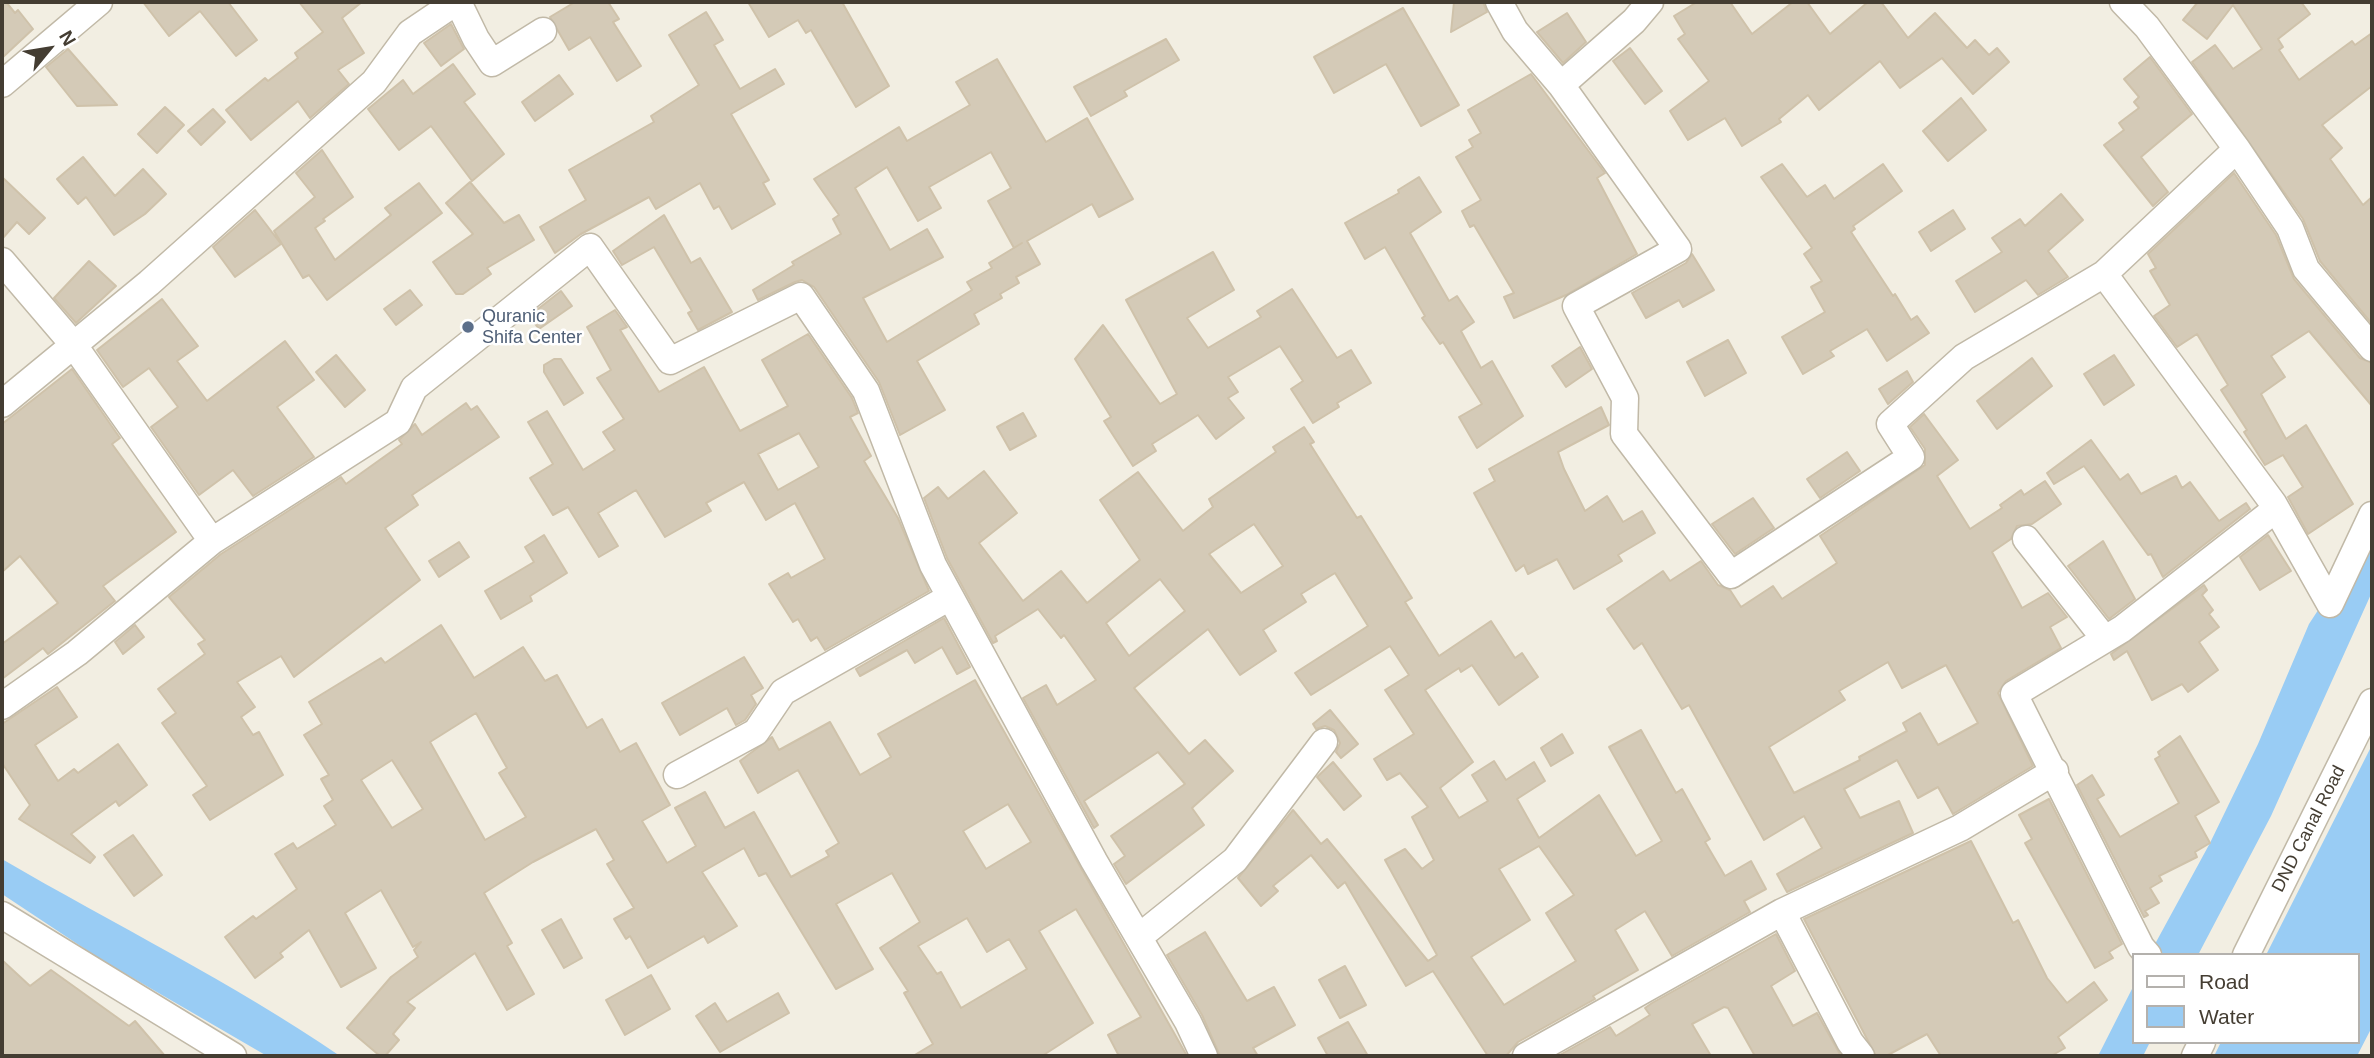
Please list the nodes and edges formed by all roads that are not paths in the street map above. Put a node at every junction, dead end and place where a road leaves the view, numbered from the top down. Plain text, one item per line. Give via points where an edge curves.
1 (99, 2) edge
2 (457, 2) edge
3 (1499, 2) edge
4 (1650, 2) edge
5 (2123, 2) edge
6 (543, 31) dead end
7 (2, 83) edge
8 (1561, 85) junction
9 (2237, 149) junction
10 (2, 261) edge
11 (2104, 274) junction
12 (73, 344) junction
13 (2372, 348) edge
14 (2, 404) edge
15 (2276, 509) junction
16 (2372, 515) edge
17 (2026, 539) dead end
18 (212, 541) junction
19 (950, 597) junction
20 (2104, 638) junction
21 (2372, 702) edge
22 (2, 706) edge
23 (1324, 742) dead end
24 (2054, 771) junction
25 (677, 775) dead end
26 (1782, 912) junction
27 (2, 915) edge
28 (1139, 937) junction
29 (2146, 953) edge
30 (2247, 953) edge
31 (233, 1056) edge
32 (1204, 1056) edge
33 (1526, 1056) edge
34 (1861, 1056) edge

1 - 7 street
2 - 6 street via 492,63
2 - 12 street via 410,33 374,82 149,283
3 - 8 street via 1515,31
4 - 8 street
5 - 9 street via 2147,27
8 - 11 street via 1678,249 1576,306 1625,398 1624,433 1731,575 1911,457 1890,424 1964,357
9 - 11 street
9 - 13 street via 2290,228 2306,268
10 - 12 street
11 - 15 street
12 - 14 street
12 - 18 street
15 - 16 street via 2330,604
15 - 20 street via 2122,629
17 - 20 street
18 - 19 street via 398,422 414,388 590,247 670,361 801,296 866,391 933,565
18 - 22 street via 77,653
19 - 25 street via 783,692 756,732
19 - 28 street
20 - 24 street via 2014,694
21 - 30 street, DND Canal Road
23 - 28 street via 1235,860
24 - 26 street via 1960,828
24 - 29 street
26 - 33 street
26 - 34 street
27 - 31 street
28 - 32 street

